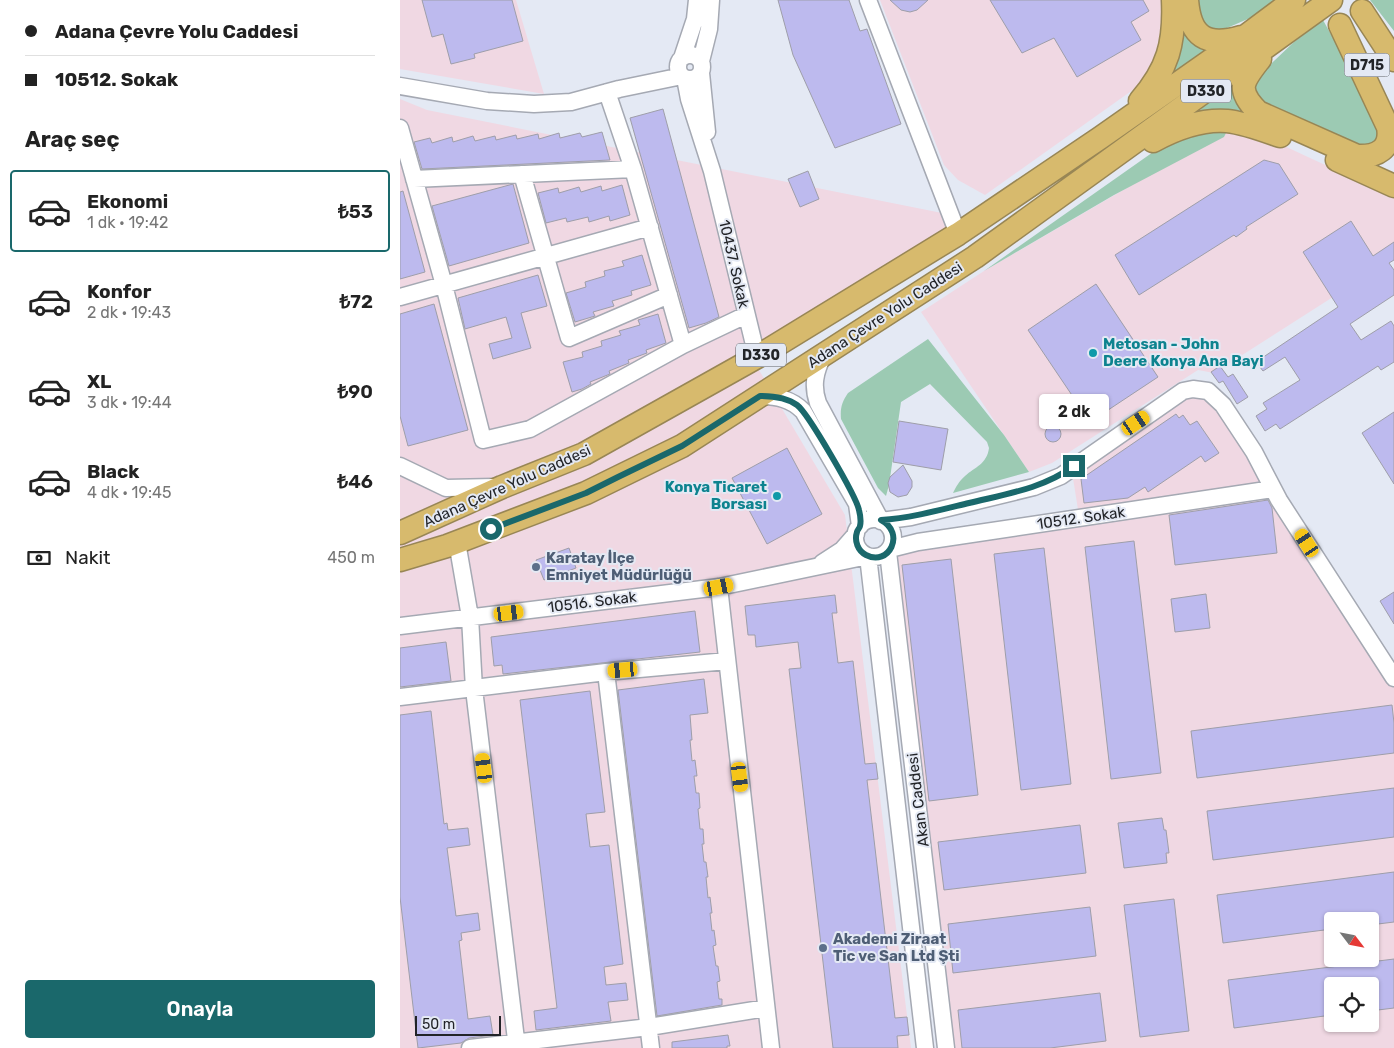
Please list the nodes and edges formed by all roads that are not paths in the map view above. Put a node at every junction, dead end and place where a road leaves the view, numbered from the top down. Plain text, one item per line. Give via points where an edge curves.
1 (697, 0) edge
2 (711, 0) edge
3 (868, 0) edge
4 (1173, 0) edge
5 (1187, 0) edge
6 (1294, 0) edge
7 (1331, 0) edge
8 (1247, 35) junction
9 (1272, 43) junction
10 (1394, 49) edge
11 (1394, 60) edge
12 (701, 67) junction
13 (682, 69) junction
14 (400, 86) edge
15 (613, 91) junction
16 (1394, 106) edge
17 (400, 128) edge
18 (1100, 138) junction
19 (633, 169) junction
20 (712, 171) junction
21 (522, 174) junction
22 (414, 179) junction
23 (1080, 181) junction
24 (1394, 186) edge
25 (650, 227) junction
26 (958, 234) junction
27 (546, 256) junction
28 (444, 285) junction
29 (669, 295) junction
30 (400, 297) edge
31 (746, 316) junction
32 (683, 345) junction
33 (823, 356) junction
34 (757, 357) junction
35 (760, 396) junction
36 (400, 466) edge
37 (502, 488) junction
38 (1273, 489) junction
39 (455, 509) junction
40 (400, 519) edge
41 (881, 520) junction
42 (858, 530) junction
43 (400, 533) edge
44 (452, 544) junction
45 (889, 551) junction
46 (868, 556) junction
47 (400, 560) edge
48 (814, 568) junction
49 (400, 571) edge
50 (719, 587) junction
51 (470, 617) junction
52 (400, 626) edge
53 (727, 661) junction
54 (606, 672) junction
55 (1394, 678) edge
56 (474, 689) junction
57 (400, 697) edge
58 (766, 1008) junction
59 (649, 1028) junction
60 (517, 1045) edge
61 (470, 1048) edge
62 (651, 1048) edge
63 (771, 1048) edge
64 (925, 1048) edge
65 (946, 1048) edge

1 - 13 street
2 - 12 street, 10437. Sokak
3 - 26 street
4 - 18 highway via 1173,35 1169,56 1160,74 1136,106
5 - 8 highway via 1190,20 1196,32 1207,39 1224,42
6 - 8 highway, Adana Çevre Yolu Caddesi / D330
7 - 9 highway, Adana Çevre Yolu Caddesi / D330
8 - 18 highway, Adana Çevre Yolu Caddesi / D330
9 - 16 highway, D715 via 1244,83 1245,94 1258,112 1357,156 1377,155 1385,147 1389,138 1388,127 1340,25
9 - 23 highway, Adana Çevre Yolu Caddesi / D330
10 - 11 highway, D715 via 1362,11
12 - 13 street via 692,79
12 - 13 street via 698,58 690,55
12 - 20 street, 10437. Sokak
13 - 15 street
13 - 20 street, 10437. Sokak
14 - 15 street via 487,101 534,104 571,102
15 - 19 street
17 - 22 street
18 - 26 highway, Adana Çevre Yolu Caddesi / D330
19 - 21 street
19 - 25 street
20 - 31 street, 10437. Sokak
21 - 22 street
21 - 27 street
22 - 28 street
23 - 24 highway via 1178,129 1227,121 1284,138
23 - 33 highway, Adana Çevre Yolu Caddesi / D330 via 974,257
25 - 27 street
25 - 29 street
26 - 34 highway, Adana Çevre Yolu Caddesi / D330
27 - 28 street
27 - 29 street via 569,338
28 - 30 street
28 - 32 street via 483,440 530,429
29 - 32 street
31 - 32 street
31 - 34 street, 10437. Sokak
33 - 35 highway, Adana Çevre Yolu Caddesi / D330
33 - 41 street via 814,384 818,403
34 - 37 highway, Adana Çevre Yolu Caddesi / D330 via 584,454
35 - 42 street via 784,399 803,411 857,504
35 - 44 highway, Adana Çevre Yolu Caddesi / D330 via 682,446 586,493
36 - 37 street via 446,488
37 - 39 highway, Adana Çevre Yolu Caddesi / D330
38 - 41 street via 1254,452 1223,405 1208,391 1192,388 1182,391 1047,483 911,517
38 - 45 street, 10512. Sokak via 918,542
38 - 55 street
39 - 40 highway
39 - 43 highway, Adana Çevre Yolu Caddesi / D330
41 - 42 street via 868,520
41 - 45 street via 892,532
42 - 46 street via 857,547
42 - 48 street via 842,550
44 - 47 highway, Adana Çevre Yolu Caddesi / D330
44 - 49 highway
44 - 51 street
45 - 46 street via 877,557
45 - 65 street, Akan Caddesi
46 - 48 street, 10516. Sokak
46 - 64 street, Akan Caddesi
48 - 50 street, 10516. Sokak
50 - 51 street, 10516. Sokak
50 - 53 street
51 - 52 street, 10516. Sokak
51 - 56 street
53 - 54 street
53 - 58 street
54 - 56 street
54 - 59 street
56 - 57 street
56 - 60 street
58 - 59 street
58 - 63 street
59 - 60 street
59 - 62 street
60 - 61 street

